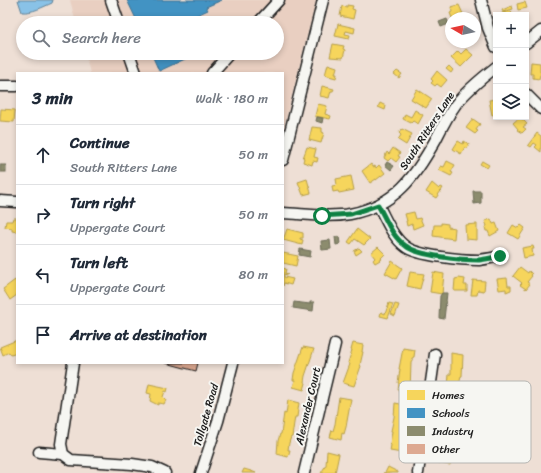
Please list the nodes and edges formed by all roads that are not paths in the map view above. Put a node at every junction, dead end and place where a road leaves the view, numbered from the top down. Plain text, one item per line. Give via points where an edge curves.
1 (112, 0) edge
2 (279, 0) edge
3 (323, 0) edge
4 (481, 0) edge
5 (117, 16) edge
6 (264, 16) edge
7 (541, 31) edge
8 (493, 40) edge
9 (529, 41) edge
10 (131, 60) edge
11 (224, 60) edge
12 (493, 69) edge
13 (136, 72) edge
14 (213, 72) edge
15 (0, 86) edge
16 (16, 86) edge
17 (529, 97) edge
18 (541, 109) edge
19 (286, 139) edge
20 (284, 153) edge
21 (0, 201) edge
22 (16, 202) edge
23 (378, 205) junction
24 (284, 213) edge
25 (500, 256) dead end
26 (335, 344) dead end
27 (435, 354) dead end
28 (73, 364) edge
29 (233, 364) edge
30 (431, 381) edge
31 (39, 452) dead end
32 (63, 454) junction
33 (419, 463) edge
34 (165, 473) edge
35 (201, 473) edge
36 (304, 473) edge
37 (418, 473) edge

1 - 5 street
2 - 6 street
3 - 19 street
4 - 8 street
7 - 9 street
10 - 13 street
11 - 14 street
12 - 23 street, South Ritters Lane via 468,90 456,105 409,181
15 - 16 street
17 - 18 street
19 - 20 street
21 - 22 street
23 - 24 street, South Ritters Lane via 336,216
23 - 25 street via 396,237 413,251 477,260
26 - 36 street, Alexander Court
27 - 30 street
28 - 32 street via 61,444
29 - 35 street, Tollgate Road
31 - 32 street
32 - 34 street via 71,460 139,465
33 - 37 street

